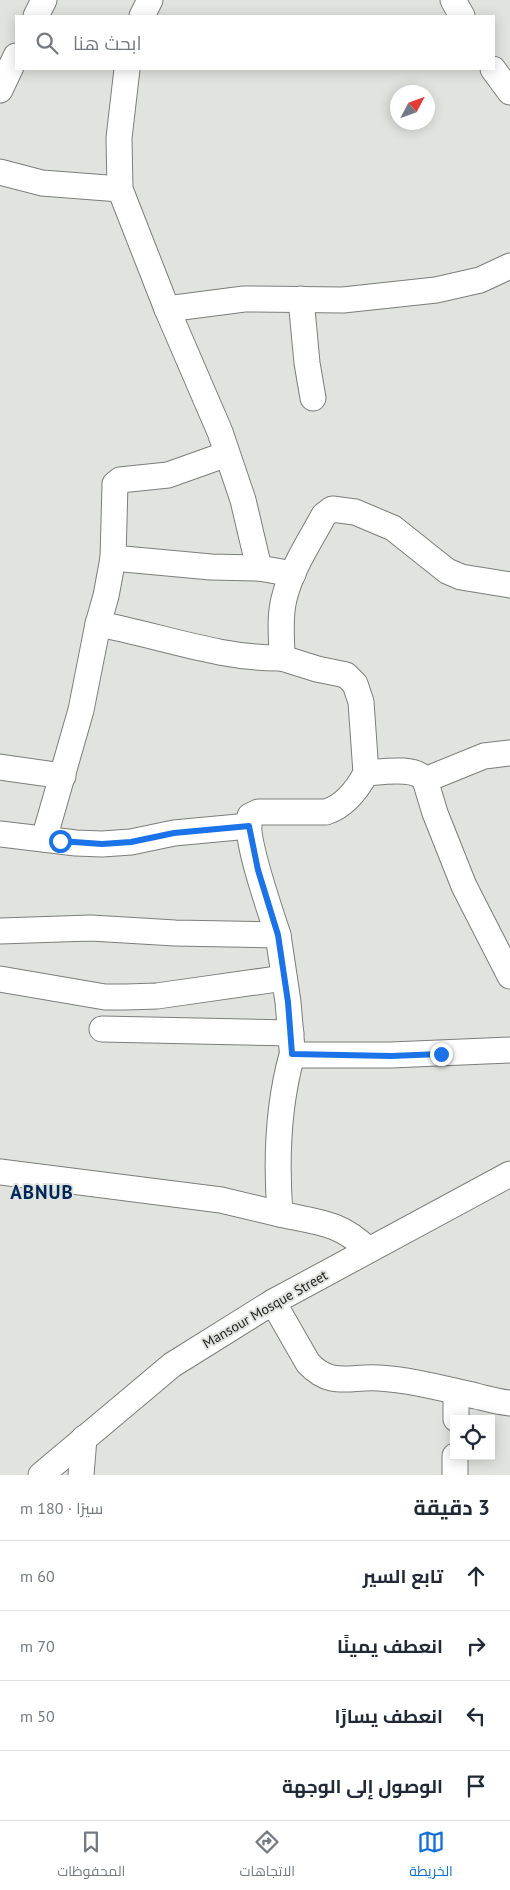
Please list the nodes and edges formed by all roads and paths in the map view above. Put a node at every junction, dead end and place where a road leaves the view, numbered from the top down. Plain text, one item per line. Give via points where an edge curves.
1 (44, 0) edge
2 (150, 0) edge
3 (453, 0) edge
4 (36, 15) edge
5 (142, 15) edge
6 (461, 15) edge
7 (15, 58) edge
8 (126, 70) edge
9 (494, 70) edge
10 (0, 90) edge
11 (510, 92) edge
12 (0, 172) edge
13 (120, 189) junction
14 (510, 266) edge
15 (301, 299) junction
16 (166, 309) junction
17 (313, 398) dead end
18 (227, 454) junction
19 (113, 558) junction
20 (259, 568) junction
21 (293, 574) junction
22 (510, 585) edge
23 (98, 624) junction
24 (282, 658) junction
25 (510, 753) edge
26 (0, 767) edge
27 (366, 773) junction
28 (63, 776) junction
29 (425, 780) junction
30 (249, 826) junction
31 (0, 834) edge
32 (44, 839) junction
33 (0, 931) edge
34 (278, 935) junction
35 (510, 976) edge
36 (284, 978) junction
37 (0, 980) edge
38 (102, 1029) dead end
39 (291, 1044) junction
40 (510, 1050) edge
41 (0, 1172) edge
42 (510, 1174) edge
43 (280, 1214) junction
44 (368, 1250) junction
45 (273, 1302) junction
46 (456, 1392) junction
47 (510, 1404) edge
48 (456, 1415) edge
49 (84, 1438) junction
50 (455, 1460) edge
51 (41, 1475) edge
52 (80, 1475) edge
53 (455, 1475) edge

1 - 4 street
2 - 5 street
3 - 6 street
7 - 10 street
8 - 13 street via 119,138
9 - 11 street
12 - 13 street via 42,183
13 - 16 street
14 - 15 street via 480,280 436,290 343,300
15 - 16 street via 244,299
15 - 17 street
16 - 18 street
18 - 19 street via 168,475 116,482
18 - 20 street via 243,500
19 - 20 street
19 - 23 street
20 - 21 street
21 - 22 street via 324,514 338,509 355,512 393,528 447,571 461,577
21 - 24 street via 282,608
23 - 24 street via 194,647
23 - 28 street via 81,710
24 - 27 street via 341,673 351,679 359,691 361,702
25 - 29 street via 484,756
26 - 28 street
27 - 29 street via 415,773
27 - 30 street via 354,793 333,810 258,812 250,816
28 - 32 street
29 - 35 street via 464,886
30 - 32 street via 102,844
30 - 34 street via 258,870
31 - 32 street
33 - 34 street via 91,928
34 - 36 street
36 - 37 street via 157,996 126,997 105,997
36 - 39 street
38 - 39 street
39 - 40 street via 391,1056
39 - 43 street via 280,1128
41 - 43 street via 211,1199
42 - 44 street, Mansour Mosque Street
43 - 44 street via 339,1228 356,1237
44 - 45 street, Mansour Mosque Street
45 - 46 street via 308,1363 325,1377 396,1380
45 - 49 street, Mansour Mosque Street via 172,1365
46 - 47 street
46 - 48 street
49 - 51 street, Mansour Mosque Street
49 - 52 street
50 - 53 street

